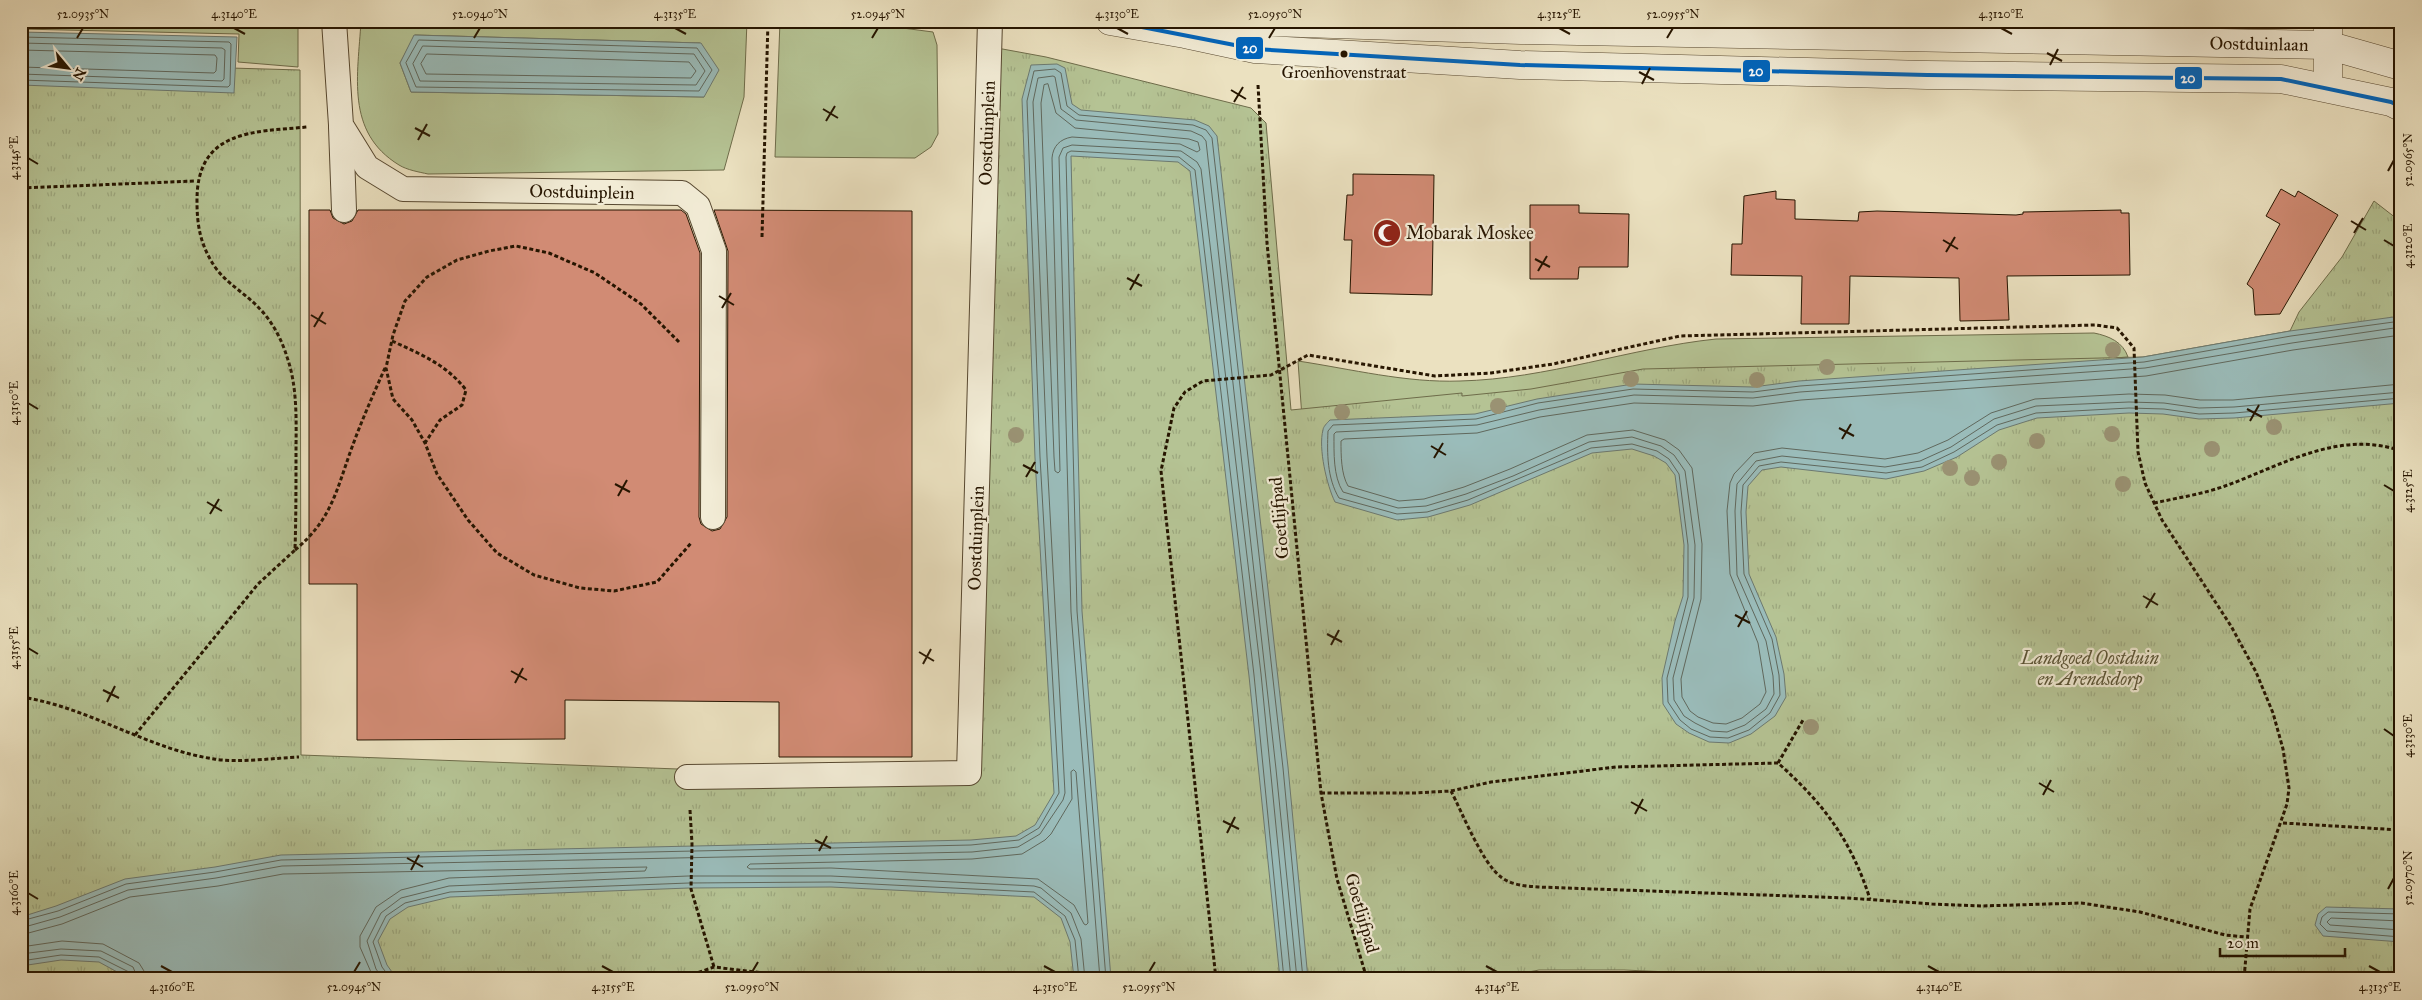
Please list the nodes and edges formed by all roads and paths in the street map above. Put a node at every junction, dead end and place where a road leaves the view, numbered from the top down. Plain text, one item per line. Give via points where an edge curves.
1 (334, 21) edge
2 (768, 21) edge
3 (990, 21) edge
4 (1110, 21) edge
5 (1521, 26) edge
6 (1184, 27) edge
7 (1928, 29) edge
8 (2327, 33) edge
9 (1255, 49) junction
10 (1520, 65) junction
11 (2401, 66) edge
12 (1927, 75) junction
13 (2328, 88) junction
14 (2401, 107) edge
15 (340, 125) junction
16 (196, 181) junction
17 (21, 188) edge
18 (344, 210) dead end
19 (762, 237) dead end
20 (392, 341) junction
21 (386, 368) junction
22 (1278, 371) junction
23 (714, 376) junction
24 (425, 443) junction
25 (2401, 451) edge
26 (2154, 503) junction
27 (713, 517) joint
28 (295, 550) junction
29 (21, 697) edge
30 (1803, 720) dead end
31 (134, 734) junction
32 (299, 757) dead end
33 (1778, 763) junction
34 (687, 777) dead end
35 (1451, 790) junction
36 (1320, 792) junction
37 (2282, 823) junction
38 (691, 830) dead end
39 (2401, 830) edge
40 (1870, 900) junction
41 (2246, 937) junction
42 (714, 967) junction
43 (680, 979) edge
44 (813, 979) edge
45 (1216, 979) edge
46 (1367, 979) edge
47 (2244, 979) edge

1 - 15 lane, Oostduinplein
2 - 19 path
3 - 34 lane, Oostduinplein via 969,772
4 - 6 street, Oostduinlaan
5 - 6 street, Oostduinlaan via 1267,22
5 - 7 street, Oostduinlaan
5 - 10 street
6 - 9 street, Oostduinlaan
7 - 8 street, Oostduinlaan
7 - 12 street
8 - 11 street, Oostduinlaan
8 - 13 street
9 - 10 street, Oostduinlaan
9 - 22 path, Goetlijfpad
10 - 12 street, Oostduinlaan
12 - 13 street, Oostduinlaan via 2281,79
13 - 14 street, Oostduinlaan
15 - 16 path via 250,132 230,139 214,151
15 - 18 lane
15 - 23 lane, Oostduinplein via 367,167 404,189 682,193 698,206 714,251
16 - 17 path
16 - 28 path via 197,226 208,255 227,280 260,308 280,338 289,364 296,423
20 - 21 path
20 - 23 path via 405,301 427,277 457,260 516,246 549,253 603,278 641,304
20 - 24 path via 441,365 466,390 462,405 440,420
21 - 24 path via 393,399 412,420
21 - 28 path via 328,512
22 - 26 path via 1308,355 1435,376 1491,373 1553,364 1680,336 2095,325 2117,328 2134,348 2138,452 2145,483
22 - 36 path, Goetlijfpad
22 - 45 path via 1271,375 1203,381 1184,392 1174,408 1161,471
23 - 27 lane, Oostduinplein
24 - 27 path via 437,474 468,520 498,553 534,574 580,588 614,591 657,582
25 - 26 path via 2346,445 2313,451 2224,487
26 - 37 path via 2231,626 2274,713 2289,788
28 - 31 path via 258,584
29 - 31 path via 76,711
30 - 33 path
31 - 32 path via 215,760
33 - 35 path via 1616,766
33 - 40 path via 1829,814 1859,870
35 - 36 path
35 - 40 path via 1490,865 1501,877 1518,885
36 - 46 path, Goetlijfpad via 1337,879
37 - 39 path
37 - 41 path via 2250,909
38 - 42 path via 691,889
40 - 41 path via 1981,906 2081,903 2140,912 2225,935
41 - 47 path
42 - 43 path
42 - 44 path

